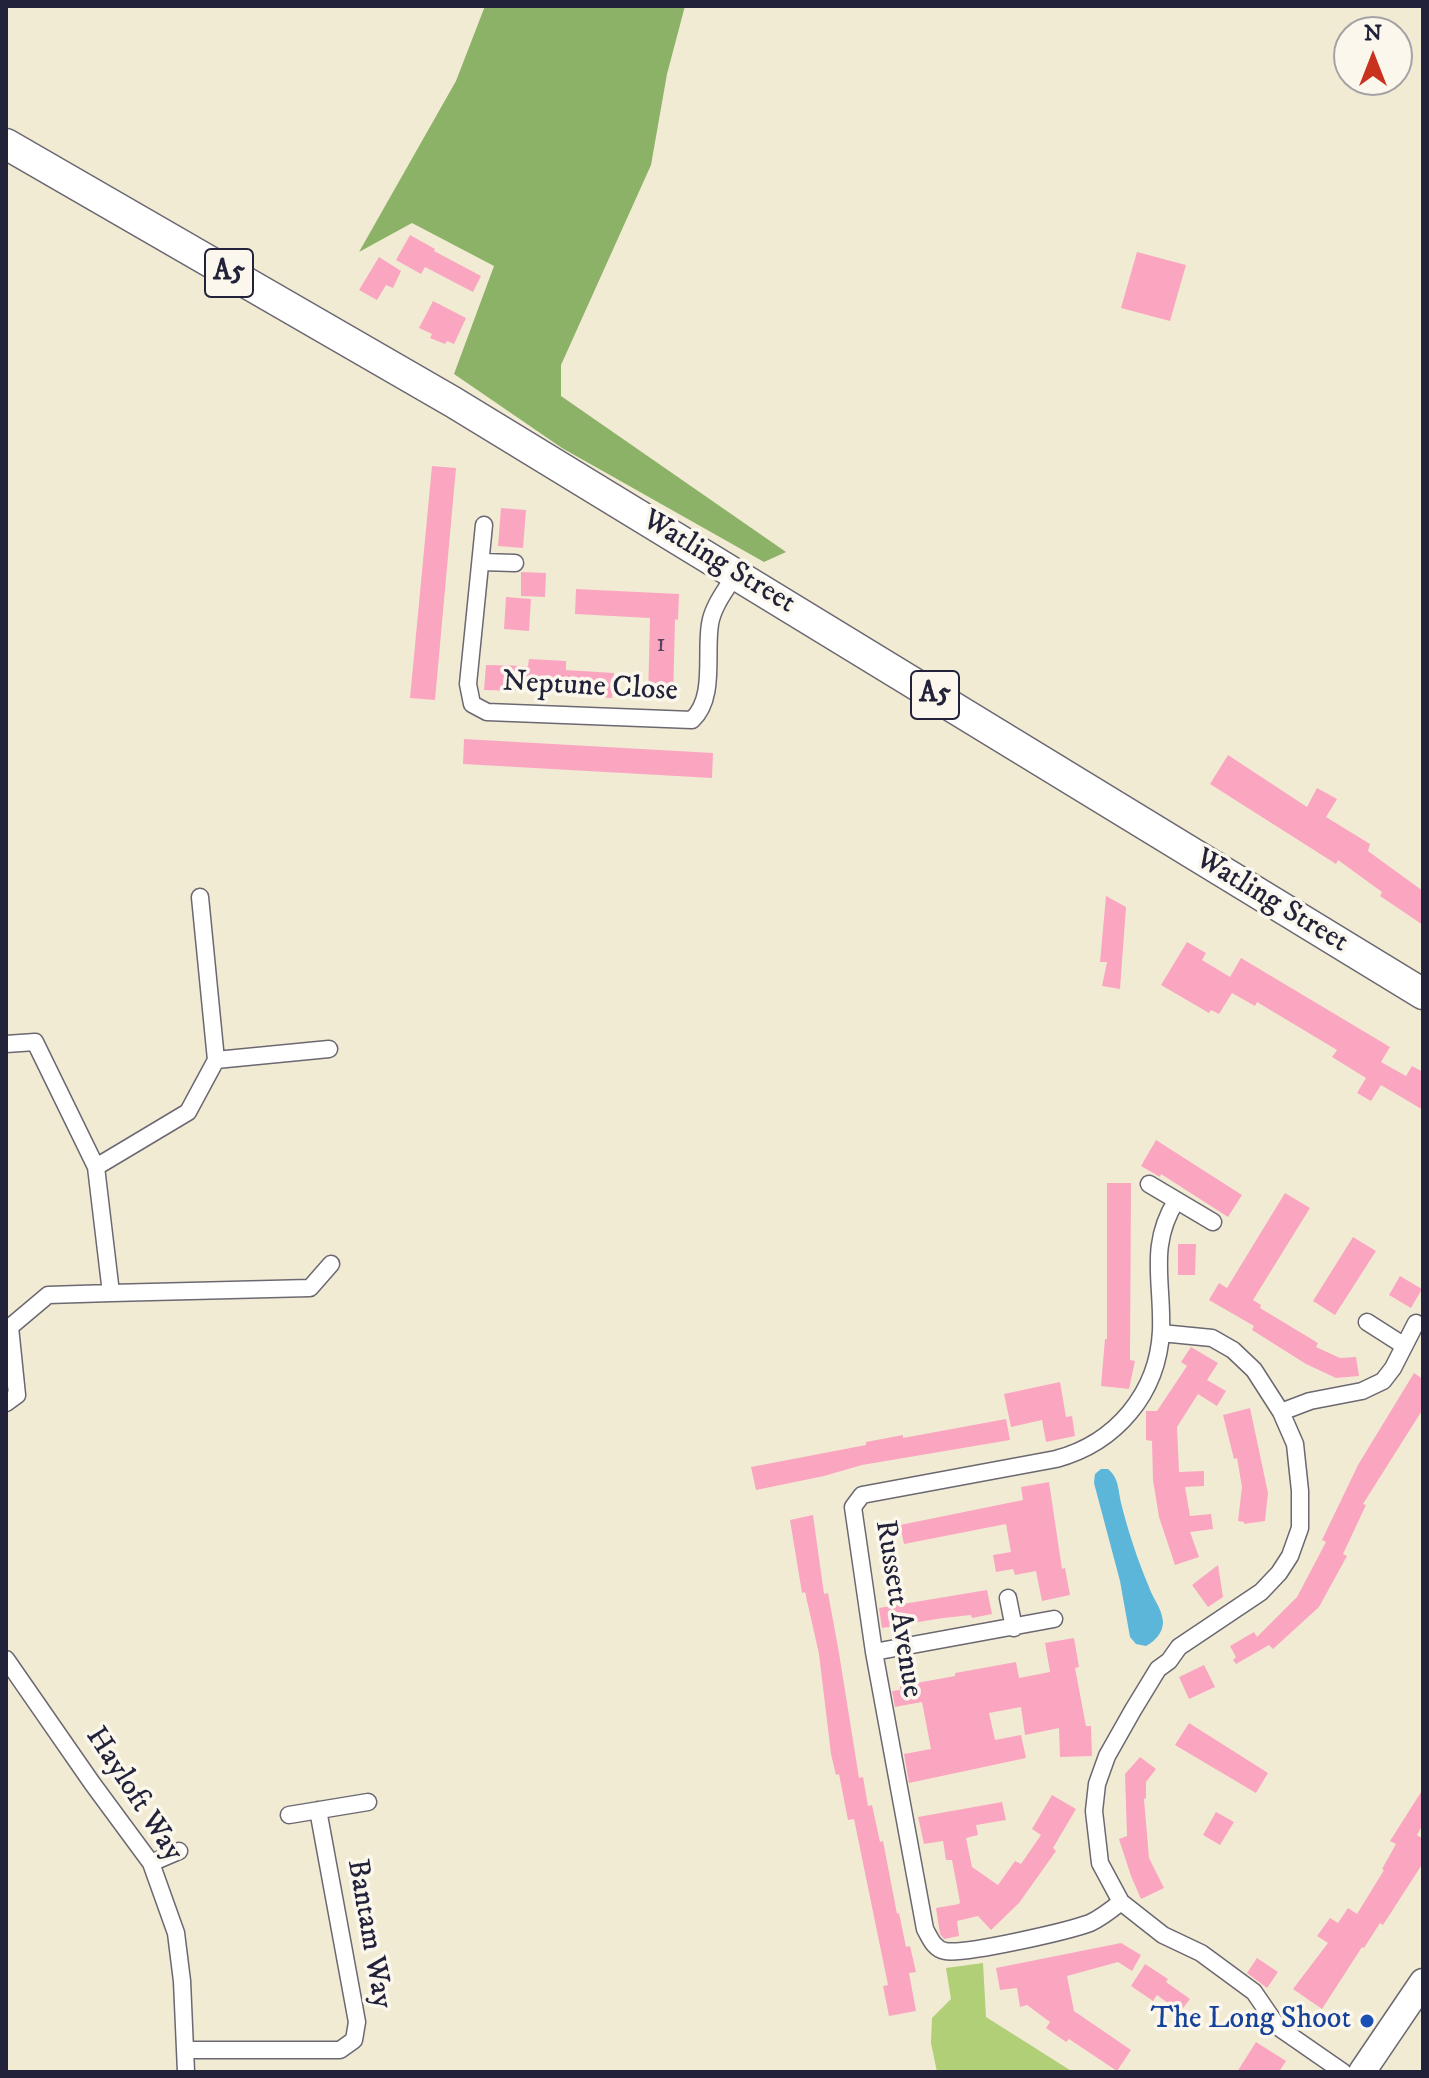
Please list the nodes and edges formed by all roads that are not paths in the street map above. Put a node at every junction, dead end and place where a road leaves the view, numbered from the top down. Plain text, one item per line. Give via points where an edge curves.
1 (6, 144) edge
2 (484, 525) dead end
3 (481, 562) junction
4 (515, 563) dead end
5 (736, 573) junction
6 (200, 897) dead end
7 (1423, 994) edge
8 (6, 1044) edge
9 (329, 1049) dead end
10 (216, 1060) junction
11 (96, 1167) junction
12 (1149, 1184) dead end
13 (1176, 1201) junction
14 (1213, 1222) dead end
15 (331, 1264) dead end
16 (111, 1293) junction
17 (1367, 1322) dead end
18 (1416, 1323) dead end
19 (1161, 1333) junction
20 (1403, 1345) junction
21 (6, 1403) edge
22 (1281, 1412) junction
23 (1008, 1598) dead end
24 (1054, 1619) dead end
25 (1014, 1628) junction
26 (874, 1652) junction
27 (6, 1659) edge
28 (368, 1802) dead end
29 (318, 1810) junction
30 (289, 1815) dead end
31 (179, 1851) dead end
32 (151, 1863) junction
33 (1121, 1902) junction
34 (1423, 1982) edge
35 (186, 2050) junction
36 (186, 2072) edge
37 (1343, 2072) edge
38 (1362, 2072) edge

1 - 5 highway, Watling Street / A5 via 453,402
2 - 3 street, Neptune Close
3 - 4 street
3 - 5 street, Neptune Close via 468,684 472,704 487,712 679,722 692,720 705,703 710,623
5 - 7 highway, Watling Street / A5
6 - 10 street
8 - 11 street via 35,1042
9 - 10 street
10 - 11 street via 188,1112
11 - 16 street
12 - 13 street
13 - 14 street
13 - 19 street, Russett Avenue via 1160,1231
15 - 16 street via 310,1288
16 - 21 street via 48,1295 10,1327 17,1395
17 - 20 street
18 - 20 street
19 - 22 street via 1212,1338 1233,1350 1254,1370
19 - 26 street, Russett Avenue via 1147,1386 1108,1436 1056,1459 876,1492 856,1501
20 - 22 street via 1383,1381
22 - 33 street via 1295,1444 1300,1491 1300,1528 1290,1556 1261,1592 1179,1647 1158,1669 1107,1756 1097,1784 1094,1811 1100,1863
23 - 25 street
24 - 25 street
25 - 26 street
26 - 33 street, Russett Avenue via 932,1944 944,1951 961,1950 1029,1938 1093,1922
27 - 32 street, Hayloft Way
28 - 29 street
29 - 30 street
29 - 35 street, Bantam Way via 357,2022 354,2040 340,2050
31 - 32 street
32 - 35 street, Hayloft Way via 176,1933
33 - 37 street via 1254,1992 1278,2027
34 - 38 main road
35 - 36 street, Hayloft Way

